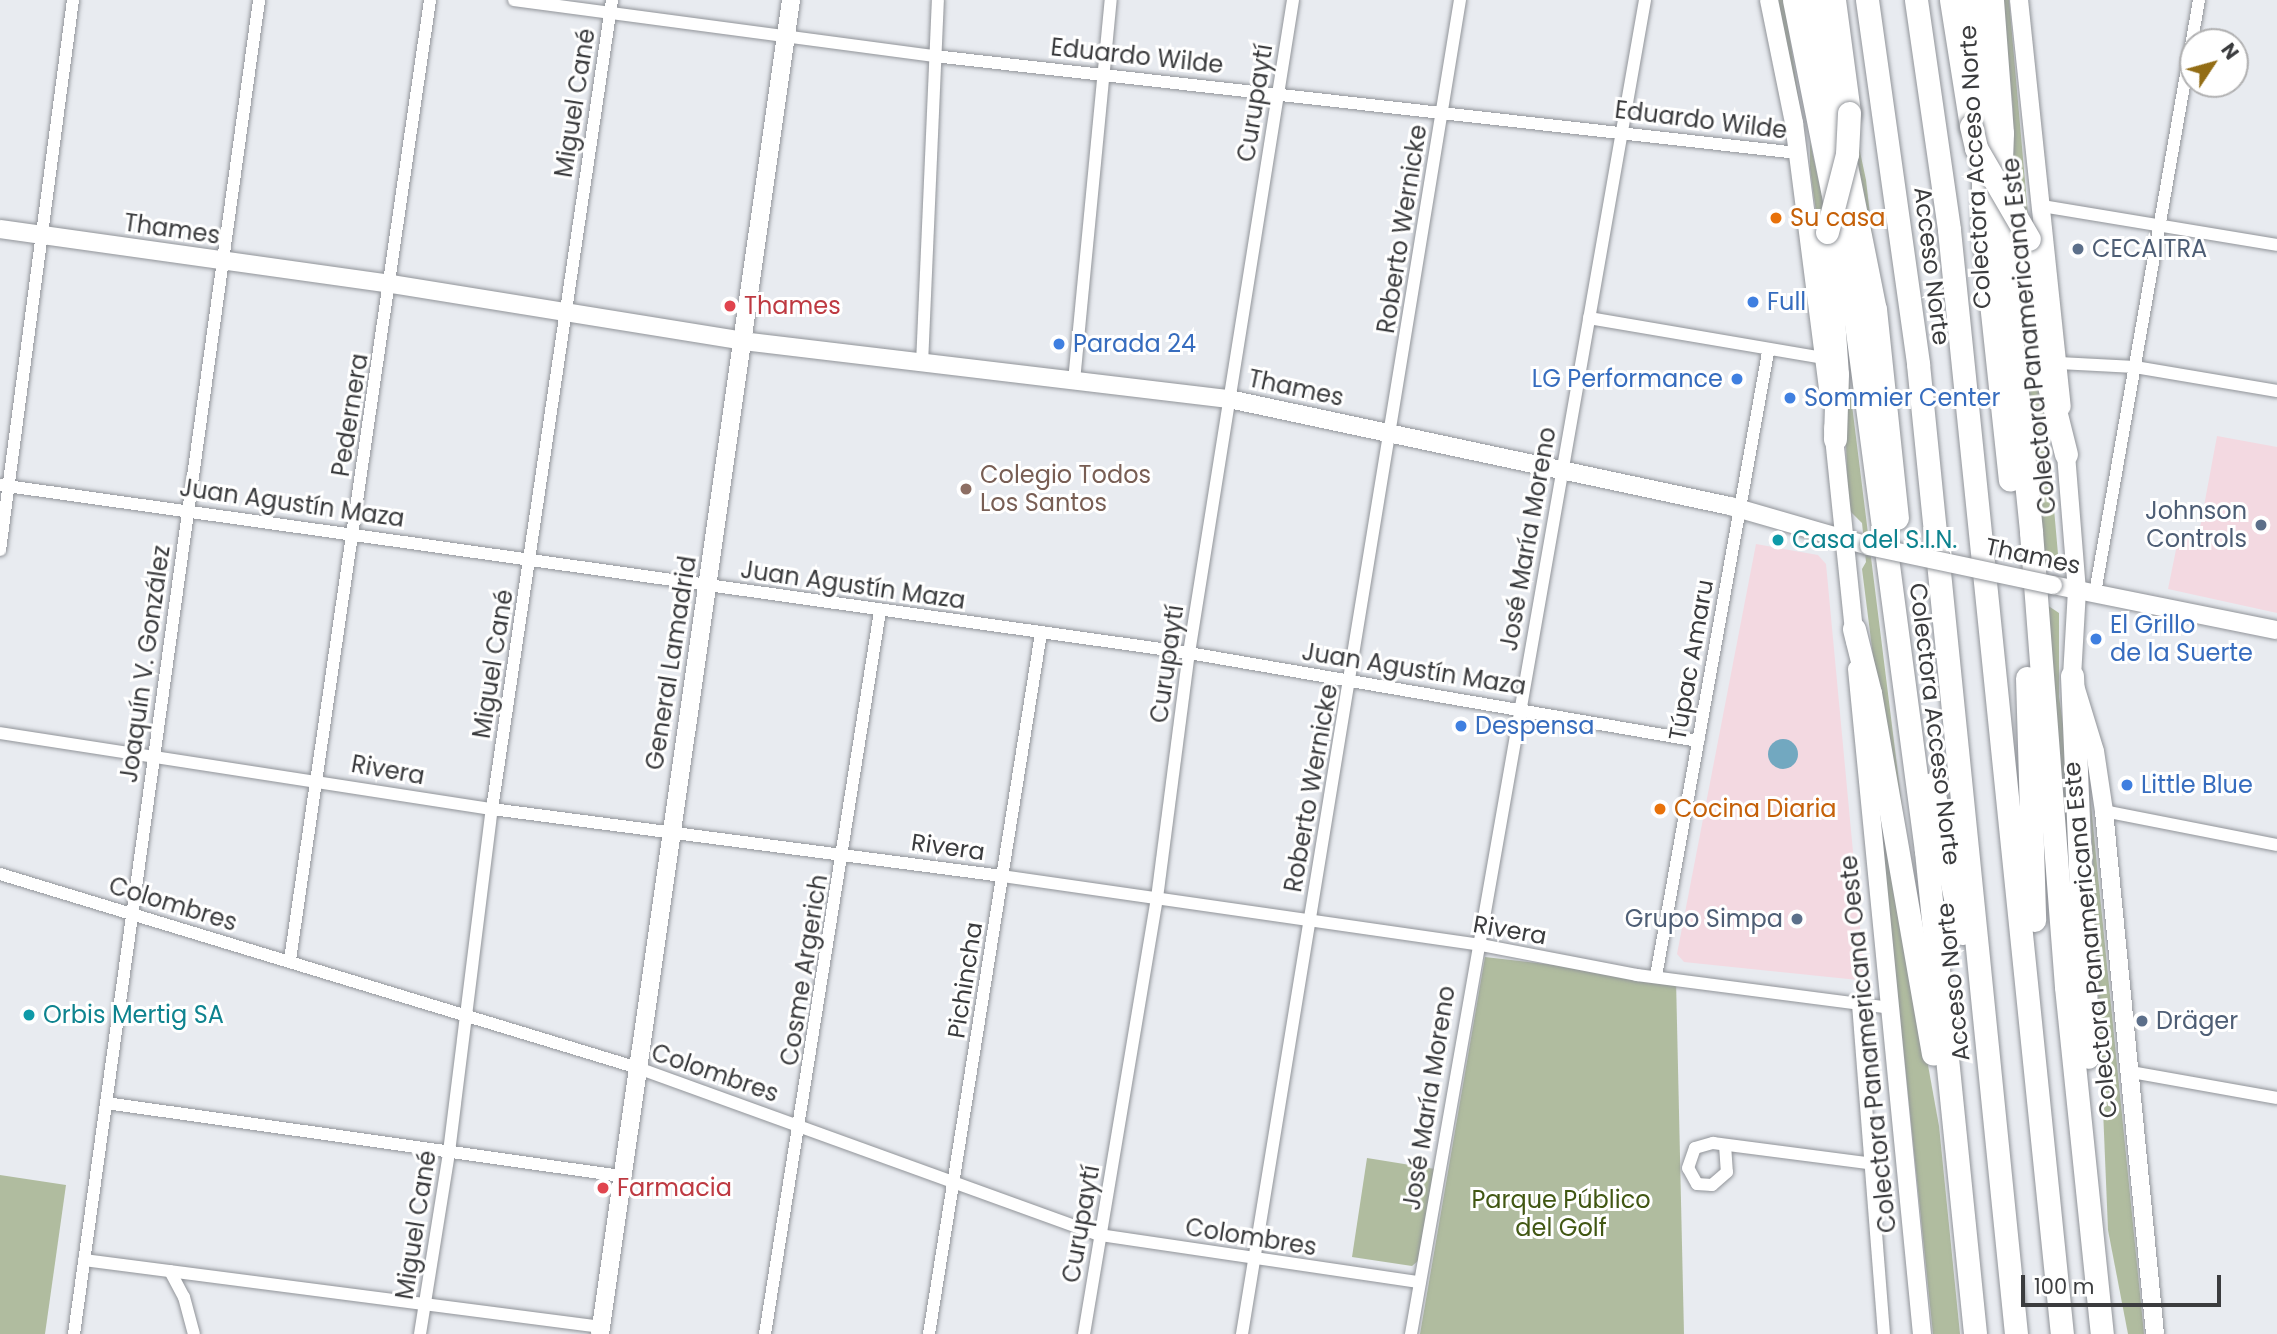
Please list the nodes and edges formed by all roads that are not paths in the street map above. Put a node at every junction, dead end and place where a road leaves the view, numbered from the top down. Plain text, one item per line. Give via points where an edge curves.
1 (73, 0) edge
2 (259, 0) edge
3 (430, 0) edge
4 (514, 0) edge
5 (612, 0) edge
6 (791, 0) edge
7 (938, 0) edge
8 (1111, 0) edge
9 (1293, 0) edge
10 (1460, 0) edge
11 (1645, 0) edge
12 (1769, 0) edge
13 (1794, 0) edge
14 (1813, 0) edge
15 (1835, 0) edge
16 (1867, 0) edge
17 (1916, 0) edge
18 (1951, 0) edge
19 (1970, 0) edge
20 (1992, 0) edge
21 (2019, 0) edge
22 (2199, 0) edge
23 (610, 15) junction
24 (786, 36) junction
25 (934, 56) junction
26 (1103, 72) junction
27 (1278, 92) junction
28 (1442, 109) junction
29 (1622, 132) junction
30 (1798, 153) junction
31 (2042, 206) junction
32 (2161, 226) junction
33 (0, 229) edge
34 (41, 235) junction
35 (2277, 245) edge
36 (222, 260) junction
37 (392, 285) junction
38 (565, 311) junction
39 (1589, 318) junction
40 (742, 341) junction
41 (1768, 352) junction
42 (1823, 358) junction
43 (2059, 363) junction
44 (922, 364) junction
45 (2135, 367) junction
46 (1074, 381) junction
47 (2277, 391) edge
48 (1228, 399) junction
49 (1390, 433) junction
50 (1835, 439) junction
51 (2066, 454) junction
52 (1562, 469) junction
53 (4, 485) edge
54 (188, 509) junction
55 (1740, 509) junction
56 (353, 533) junction
57 (1843, 538) junction
58 (0, 550) edge
59 (530, 557) junction
60 (708, 585) junction
61 (2086, 592) junction
62 (880, 611) junction
63 (1854, 629) junction
64 (2277, 630) edge
65 (1041, 633) junction
66 (1189, 653) junction
67 (2072, 676) junction
68 (1350, 681) junction
69 (1519, 708) junction
70 (0, 733) edge
71 (1698, 741) junction
72 (153, 758) junction
73 (318, 779) junction
74 (492, 809) junction
75 (2104, 811) junction
76 (670, 831) junction
77 (2277, 845) edge
78 (843, 854) junction
79 (0, 874) edge
80 (1002, 876) junction
81 (1157, 898) junction
82 (132, 913) junction
83 (1310, 920) junction
84 (1476, 944) junction
85 (290, 960) junction
86 (1656, 976) junction
87 (1858, 1004) junction
88 (1890, 1008) junction
89 (467, 1013) junction
90 (1987, 1054) junction
91 (635, 1067) junction
92 (2035, 1070) junction
93 (2131, 1072) junction
94 (2277, 1096) edge
95 (106, 1103) junction
96 (801, 1126) junction
97 (1725, 1145) dead end
98 (449, 1152) junction
99 (1868, 1163) junction
100 (621, 1176) junction
101 (954, 1182) junction
102 (2088, 1196) junction
103 (1961, 1198) junction
104 (1100, 1235) junction
105 (84, 1260) junction
106 (1256, 1260) junction
107 (170, 1271) junction
108 (1420, 1282) junction
109 (424, 1303) junction
110 (600, 1331) edge
111 (74, 1334) edge
112 (194, 1334) edge
113 (420, 1334) edge
114 (765, 1334) edge
115 (929, 1334) edge
116 (1084, 1334) edge
117 (1242, 1334) edge
118 (1411, 1334) edge
119 (1884, 1334) edge
120 (1922, 1334) edge
121 (1975, 1334) edge
122 (2016, 1334) edge
123 (2062, 1334) edge
124 (2102, 1334) edge
125 (2116, 1334) edge
126 (2155, 1334) edge

1 - 34 street
2 - 36 street, Joaquín V. González
3 - 37 street, Pedernera
4 - 23 street, Eduardo Wilde
5 - 23 street, Miguel Cané
6 - 24 street, General Lamadrid
7 - 25 street
8 - 26 street
9 - 27 street, Curupaytí
10 - 28 street, Roberto Wernicke
11 - 29 street, José María Moreno
12 - 30 street, Colectora Panamericana Oeste
13 - 103 highway, Colectora Acceso Norte via 1851,286 1926,851
14 - 90 highway via 1875,309 1903,579 1936,811
15 - 50 highway, bridge via 1849,113 1847,154 1827,232 1837,374
16 - 90 highway, Acceso Norte via 1918,364
17 - 92 highway, Acceso Norte via 1949,230
18 - 51 highway, bridge via 1976,148 2029,239 2042,358
19 - 92 highway via 1983,104 1983,228 2028,687
20 - 102 highway, Colectora Acceso Norte via 2002,133 1999,216
21 - 31 street, Colectora Panamericana Este
22 - 32 street
23 - 24 street, Eduardo Wilde
23 - 38 street, Miguel Cané
24 - 25 street, Eduardo Wilde
24 - 40 street, General Lamadrid
25 - 26 street, Eduardo Wilde
25 - 44 street
26 - 27 street, Eduardo Wilde
26 - 46 street
27 - 28 street, Eduardo Wilde
27 - 48 street, Curupaytí
28 - 29 street, Eduardo Wilde
28 - 49 street, Roberto Wernicke
29 - 30 street, Eduardo Wilde
29 - 39 street, José María Moreno
30 - 42 street, Colectora Panamericana Oeste
31 - 32 street
31 - 43 street, Colectora Panamericana Este
32 - 35 street
32 - 45 street
33 - 34 street, Thames
34 - 36 street, Thames
34 - 53 street
36 - 37 street, Thames
36 - 54 street, Joaquín V. González
37 - 38 street, Thames
37 - 56 street, Pedernera
38 - 40 street, Thames
38 - 59 street, Miguel Cané
39 - 41 street
39 - 52 street, José María Moreno
40 - 44 street, Thames
40 - 60 street, General Lamadrid
41 - 42 street
41 - 55 street, Túpac Amaru
42 - 50 street, Colectora Panamericana Oeste
43 - 45 street
43 - 51 street, Colectora Panamericana Este
44 - 46 street, Thames
45 - 47 street
45 - 61 street
46 - 48 street, Thames
48 - 49 street, Thames
48 - 66 street, Curupaytí
49 - 52 street, Thames
49 - 68 street, Roberto Wernicke
50 - 57 street, Colectora Panamericana Oeste
51 - 61 street, Colectora Panamericana Este
52 - 55 street, Thames
52 - 69 street, José María Moreno
53 - 54 street, Juan Agustín Maza
53 - 58 street
54 - 56 street, Juan Agustín Maza
54 - 72 street, Joaquín V. González
55 - 57 street, Thames
55 - 71 street, Túpac Amaru
56 - 59 street, Juan Agustín Maza
56 - 73 street, Pedernera
57 - 61 street, Thames, bridge
57 - 63 street, Colectora Panamericana Oeste
59 - 60 street, Juan Agustín Maza
59 - 74 street, Miguel Cané
60 - 62 street, Juan Agustín Maza
60 - 76 street, General Lamadrid
61 - 64 street, Thames
61 - 67 street, Colectora Panamericana Este
62 - 65 street, Juan Agustín Maza
62 - 78 street, Cosme Argerich
63 - 88 street, Colectora Panamericana Oeste
63 - 103 highway via 1870,693
65 - 66 street, Juan Agustín Maza
65 - 80 street, Pichincha
66 - 68 street, Juan Agustín Maza
66 - 81 street, Curupaytí
67 - 75 street, Colectora Panamericana Este via 2095,751
67 - 102 highway via 2089,1089
68 - 69 street, Juan Agustín Maza
68 - 83 street, Roberto Wernicke
69 - 71 street, Juan Agustín Maza
69 - 84 street, José María Moreno
70 - 72 street, Rivera
71 - 86 street, Túpac Amaru
72 - 73 street, Rivera
72 - 82 street, Joaquín V. González
73 - 74 street, Rivera
73 - 85 street, Pedernera
74 - 76 street, Rivera
74 - 89 street, Miguel Cané
75 - 77 street
75 - 93 street, Colectora Panamericana Este
76 - 78 street, Rivera
76 - 91 street, General Lamadrid
78 - 80 street, Rivera
78 - 96 street, Cosme Argerich
79 - 82 street, Colombres
80 - 81 street, Rivera
80 - 101 street, Pichincha
81 - 83 street, Rivera
81 - 104 street, Curupaytí
82 - 85 street, Colombres
82 - 95 street, Joaquín V. González
83 - 84 street, Rivera
83 - 106 street, Roberto Wernicke
84 - 86 street, Rivera
84 - 108 street, José María Moreno
85 - 89 street, Colombres
86 - 87 street, Rivera
87 - 88 street, Rivera
87 - 99 street
88 - 120 street, Colectora Panamericana Oeste
89 - 91 street, Colombres
89 - 98 street, Miguel Cané
90 - 122 highway, Acceso Norte
91 - 96 street, Colombres
91 - 100 street, General Lamadrid
92 - 123 highway, Acceso Norte
93 - 94 street
93 - 126 street, Colectora Panamericana Este
95 - 98 street
95 - 105 street, Joaquín V. González
96 - 101 street, Colombres
96 - 114 street, Cosme Argerich
97 - 99 street
98 - 100 street
98 - 109 street, Miguel Cané
99 - 119 street
100 - 110 street, General Lamadrid
101 - 104 street, Colombres
101 - 115 street, Pichincha
102 - 124 highway, Colectora Acceso Norte
102 - 125 highway
103 - 121 highway, Colectora Acceso Norte
104 - 106 street, Colombres
104 - 116 street, Curupaytí
105 - 107 street
105 - 111 street, Joaquín V. González
106 - 108 street, Colombres
106 - 117 street, Roberto Wernicke
107 - 109 street
107 - 112 street via 184,1297
108 - 118 street, José María Moreno
109 - 110 street
109 - 113 street, Miguel Cané

